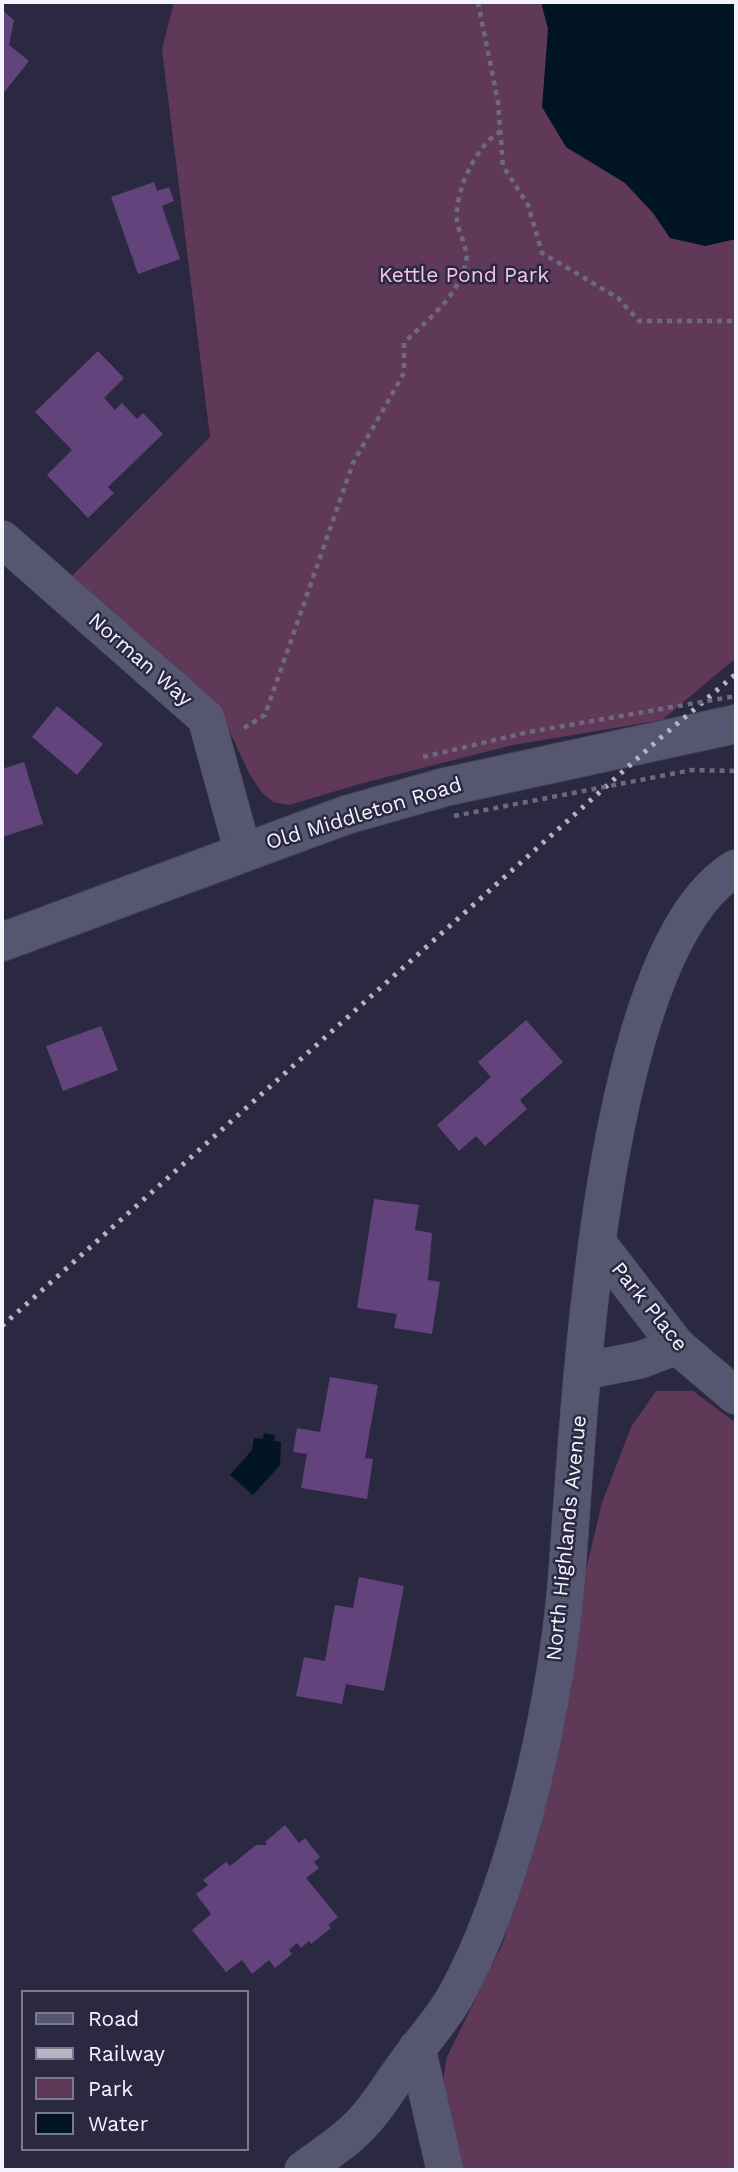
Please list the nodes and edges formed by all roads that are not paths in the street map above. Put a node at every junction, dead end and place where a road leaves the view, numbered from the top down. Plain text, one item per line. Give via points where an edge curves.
1 (2, 539) edge
2 (736, 724) edge
3 (243, 852) junction
4 (736, 868) edge
5 (2, 942) edge
6 (597, 1242) junction
7 (677, 1346) junction
8 (583, 1371) junction
9 (736, 1396) edge
10 (416, 2048) junction
11 (303, 2170) edge
12 (446, 2170) edge

1 - 3 street, Norman Way via 206,718
2 - 3 street, Old Middleton Road via 449,802 346,816
3 - 5 street, Old Middleton Road
4 - 6 street, North Highlands Avenue via 719,878 664,960 623,1098
6 - 7 street, Park Place
6 - 8 street, North Highlands Avenue
7 - 8 street via 640,1360
7 - 9 street, Park Place
8 - 10 street, North Highlands Avenue via 566,1585 537,1765 486,1928 455,1996
10 - 11 street, North Highlands Avenue via 363,2123
10 - 12 street

